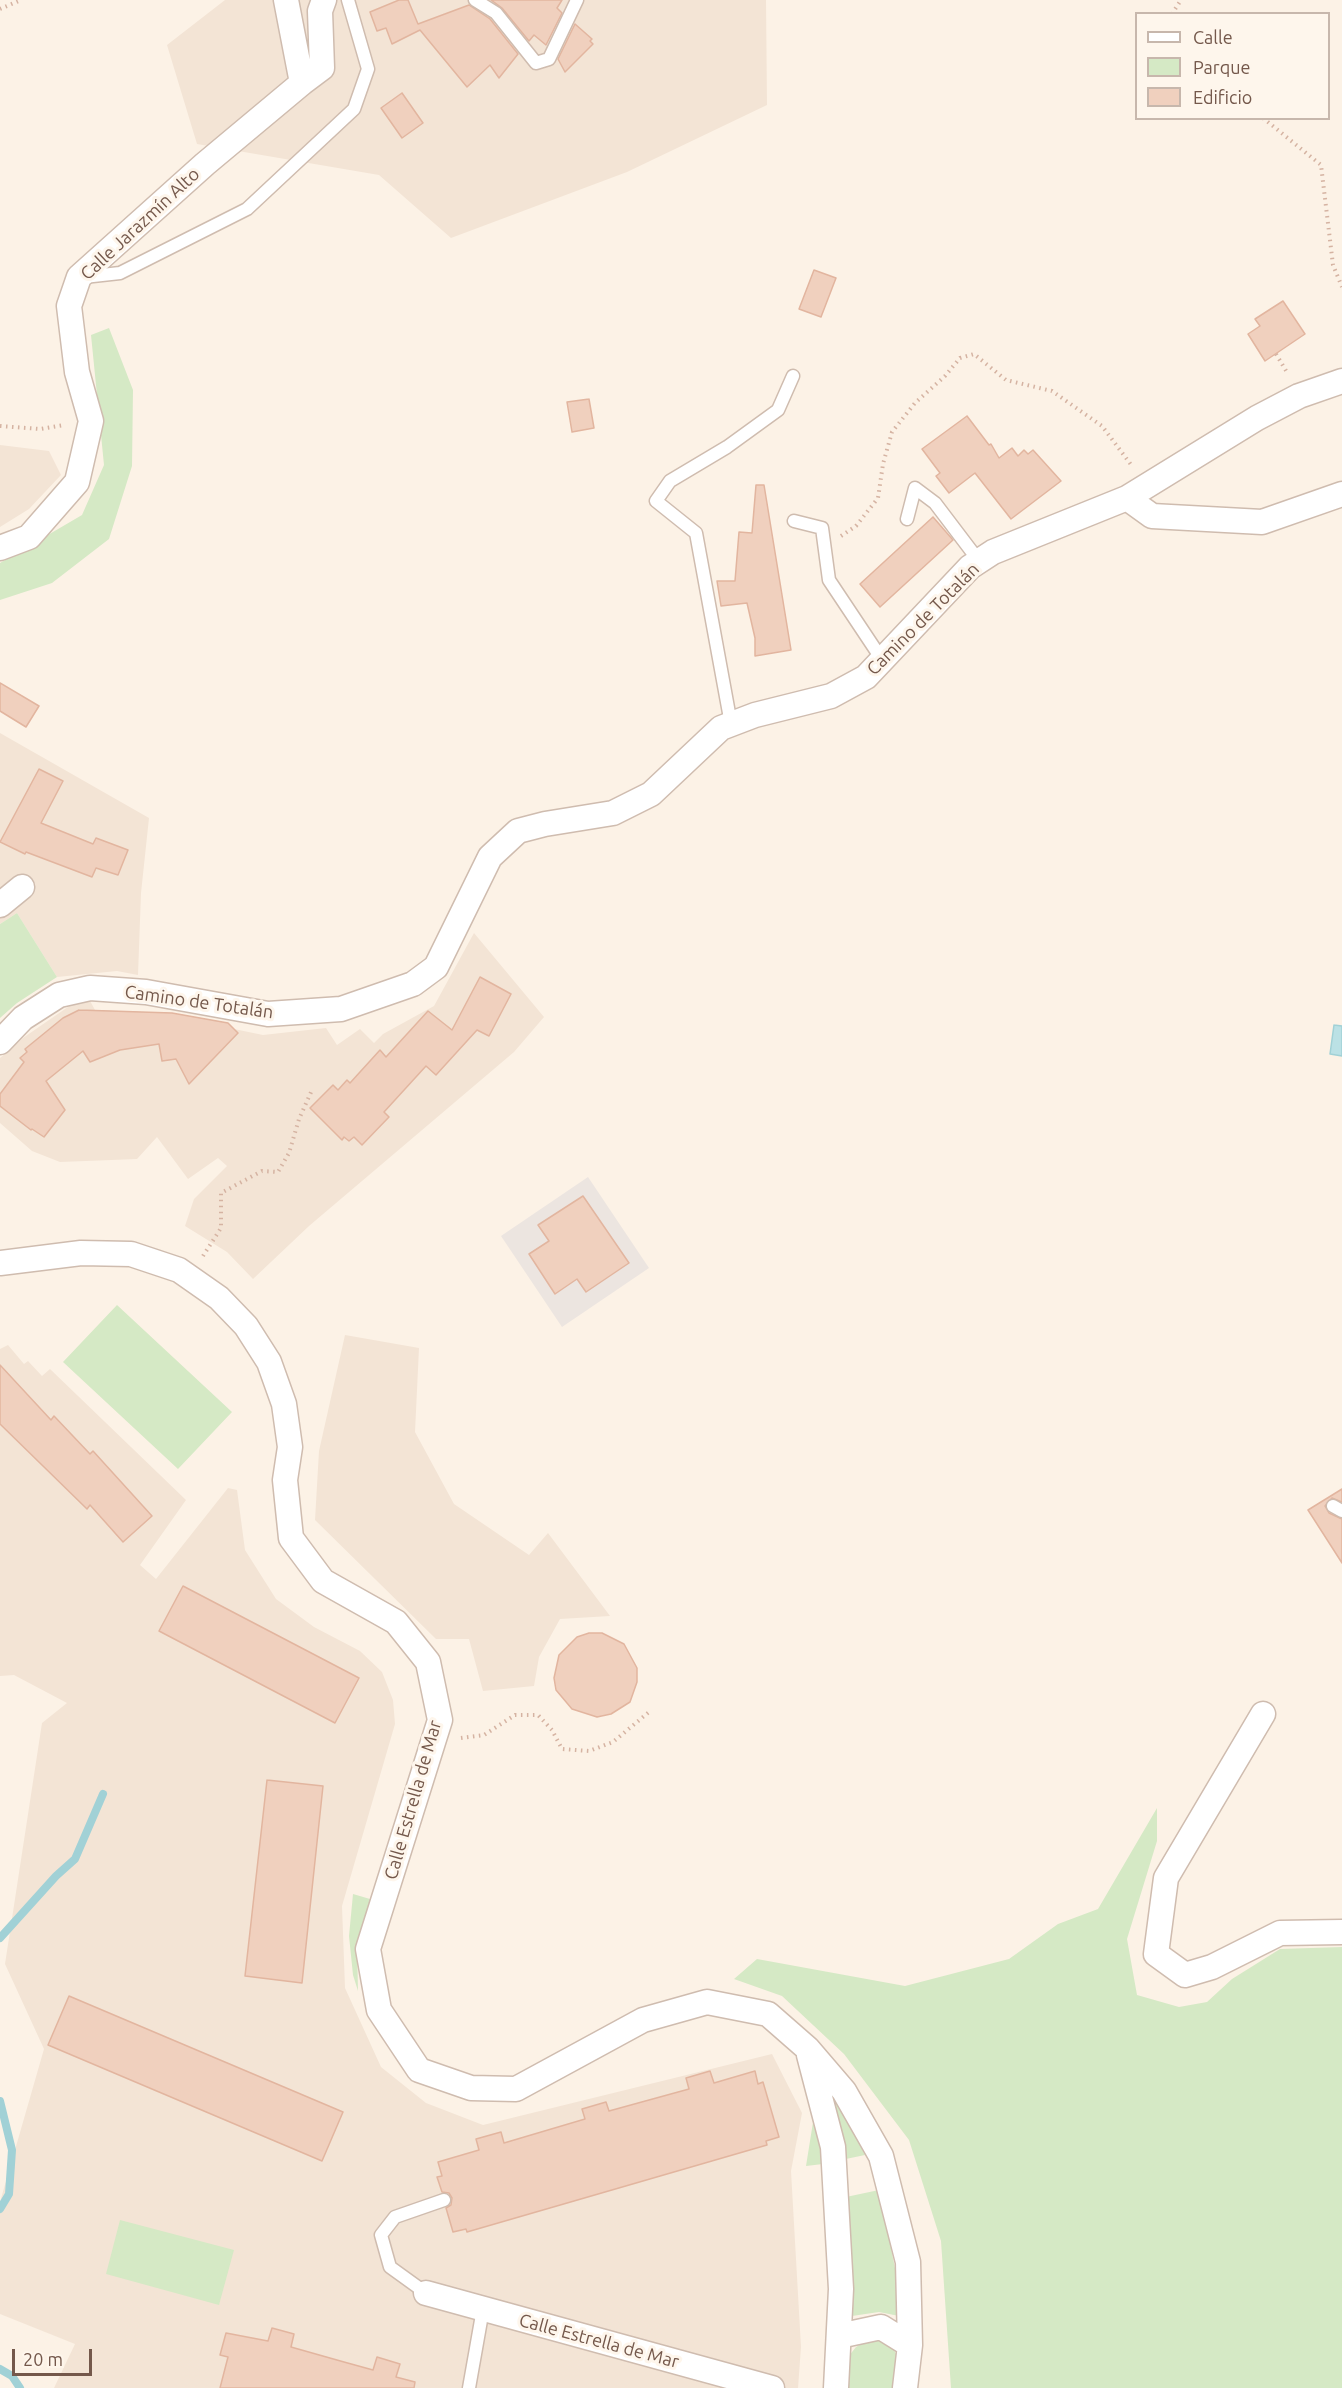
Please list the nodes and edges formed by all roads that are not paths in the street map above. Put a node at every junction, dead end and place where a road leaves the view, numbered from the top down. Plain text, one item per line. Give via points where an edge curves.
1 (286, 0) edge
2 (324, 0) edge
3 (348, 0) edge
4 (475, 0) edge
5 (577, 0) edge
6 (302, 83) junction
7 (79, 277) junction
8 (793, 376) dead end
9 (1342, 381) edge
10 (1134, 493) junction
11 (1342, 494) edge
12 (906, 519) dead end
13 (794, 521) dead end
14 (0, 548) edge
15 (979, 561) junction
16 (883, 661) junction
17 (731, 724) junction
18 (22, 887) dead end
19 (0, 905) edge
20 (0, 1042) edge
21 (0, 1263) edge
22 (1263, 1714) dead end
23 (1342, 1932) edge
24 (808, 2049) junction
25 (444, 2200) dead end
26 (426, 2293) joint
27 (483, 2309) junction
28 (838, 2337) junction
29 (910, 2345) junction
30 (469, 2388) edge
31 (772, 2388) edge
32 (836, 2388) edge
33 (905, 2388) edge

1 - 6 street
2 - 6 street, Calle Jarazmín Alto via 320,10 322,68
3 - 7 lane via 368,69 354,110 247,209 120,273
4 - 5 lane via 496,13 536,63 549,59
6 - 7 street, Calle Jarazmín Alto
7 - 14 street, Calle Jarazmín Alto via 69,306 76,372 91,421 77,482 29,537
8 - 17 lane via 778,410 670,481 656,501 696,533
9 - 10 street, Camino de Totalán via 1299,396 1257,418
10 - 11 street via 1152,516 1262,522
10 - 15 street, Camino de Totalán
12 - 15 lane via 915,489 935,503
13 - 16 lane via 822,528 829,580
15 - 16 street, Camino de Totalán via 969,567
16 - 17 street, Camino de Totalán via 866,677 831,696
17 - 20 street, Camino de Totalán via 721,728 651,794 613,813 518,831 490,856 436,967 414,984 341,1009 268,1014 146,992 90,988 59,995 23,1018
18 - 19 street
21 - 24 street, Calle Estrella de Mar via 81,1253 131,1254 179,1270 219,1298 246,1326 269,1362 284,1404 290,1447 285,1480 291,1538 322,1581 396,1622 428,1662 440,1720 368,1949 379,2010 420,2070 471,2088 516,2089 643,2020 707,2002 768,2014
22 - 23 street via 1166,1878 1156,1954 1185,1975 1212,1967 1280,1933
24 - 28 street via 833,2147 841,2289
24 - 29 street, Calle Estrella de Mar via 844,2091 881,2156 908,2262
25 - 26 lane via 395,2217 381,2235 390,2267
26 - 27 street, Calle Estrella de Mar
27 - 30 lane
27 - 31 street, Calle Estrella de Mar
28 - 29 street via 881,2327
28 - 32 street
29 - 33 street, Calle Estrella de Mar

